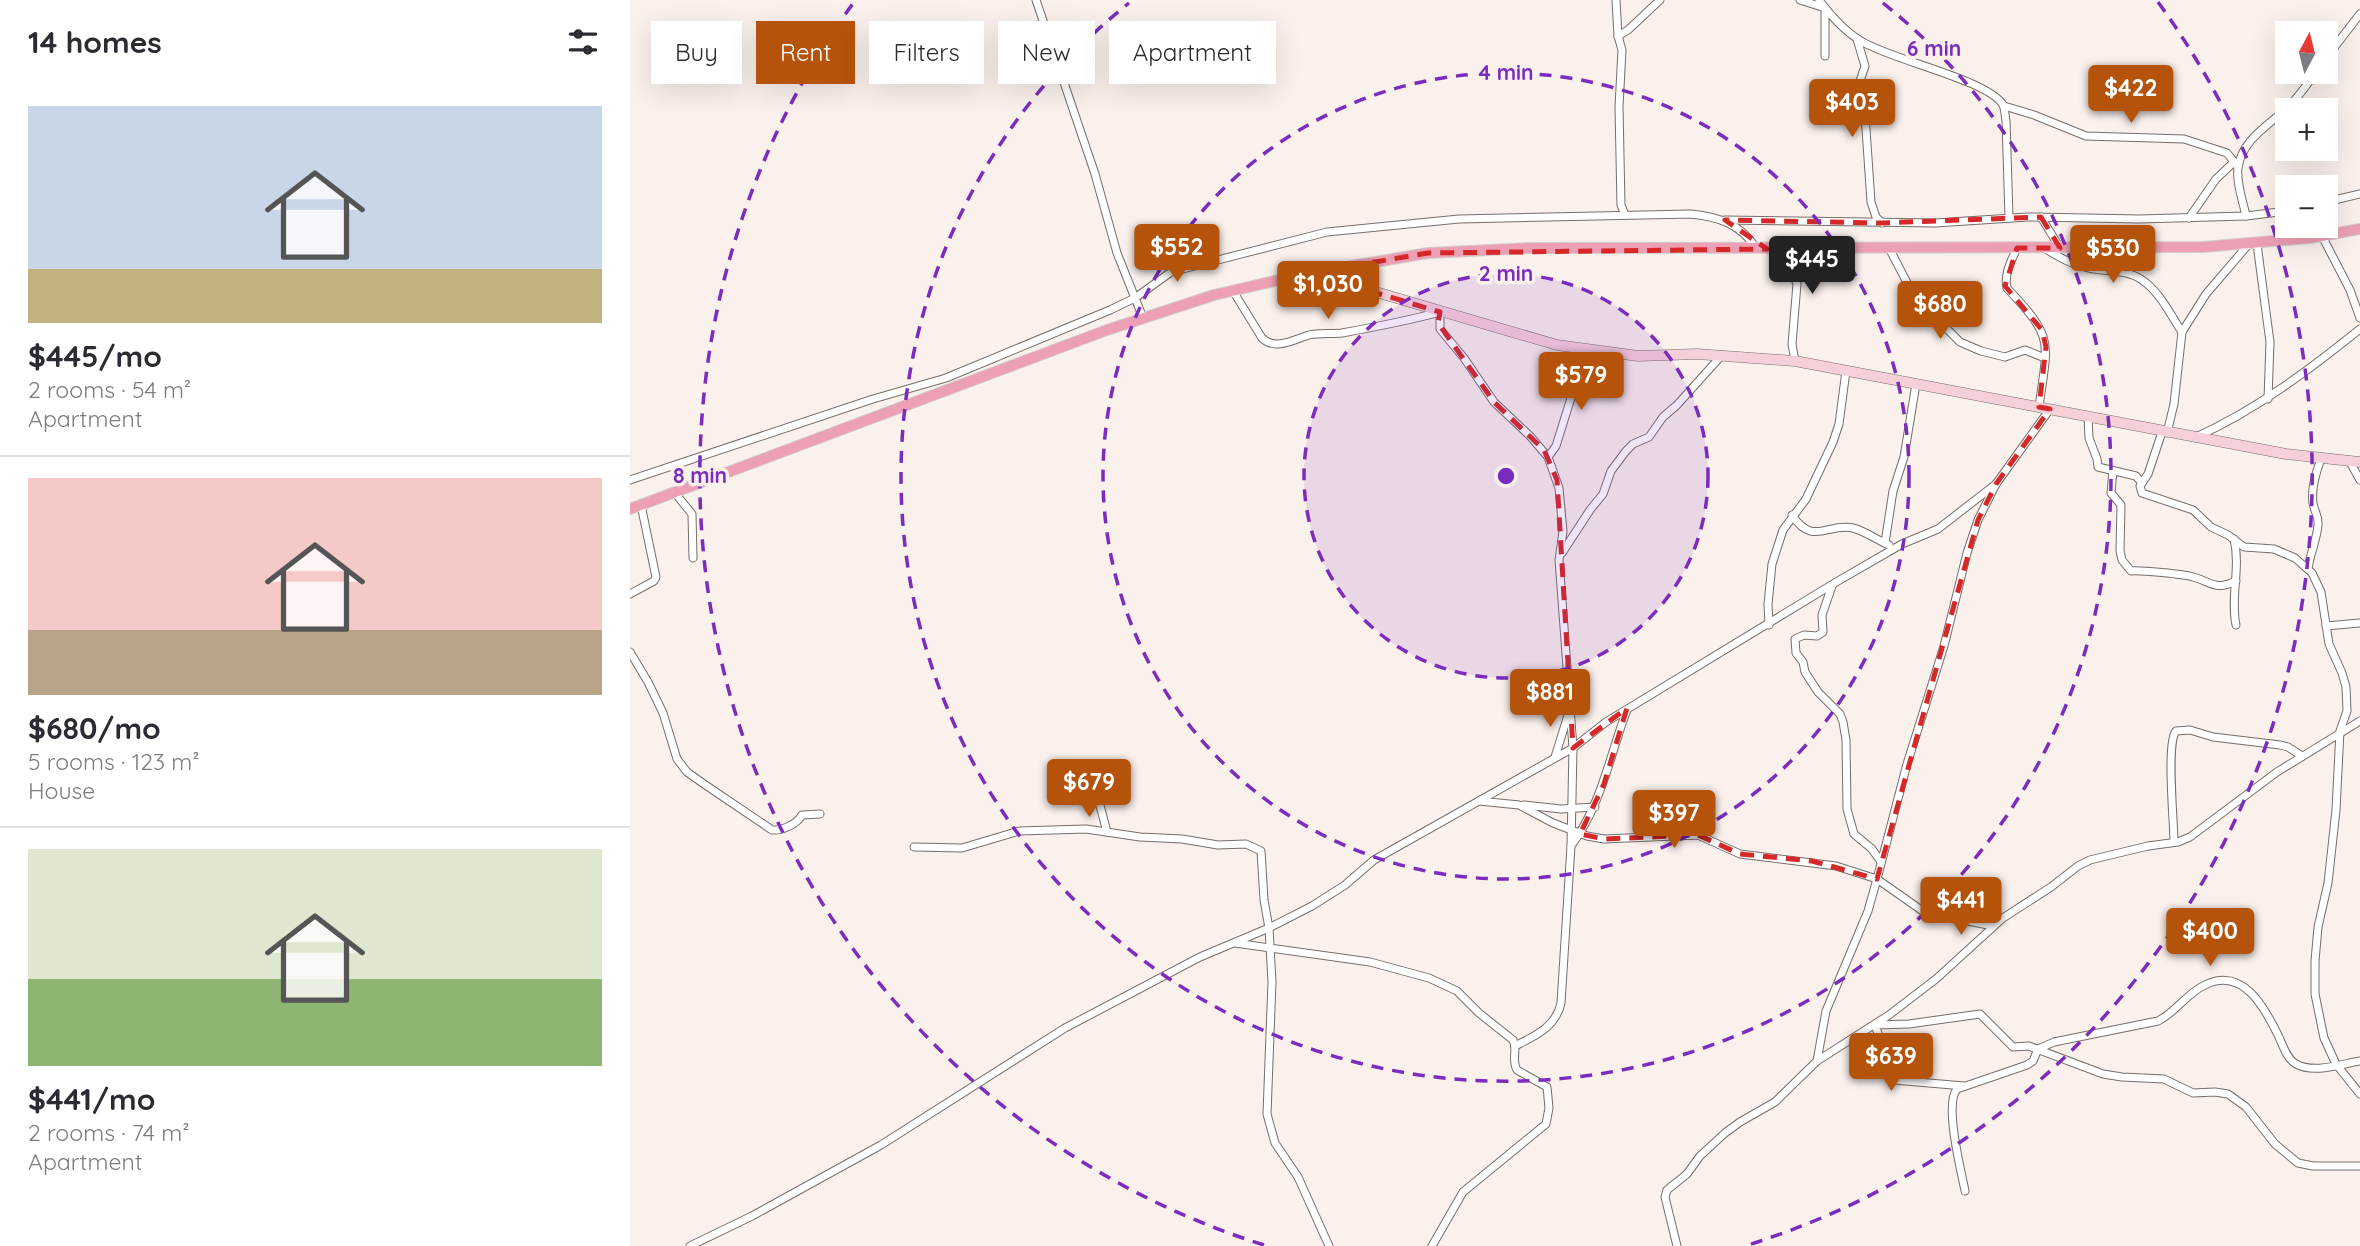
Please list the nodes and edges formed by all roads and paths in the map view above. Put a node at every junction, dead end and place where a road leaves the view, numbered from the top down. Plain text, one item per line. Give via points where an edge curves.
1 (1036, 0) edge
2 (1616, 0) edge
3 (1660, 0) edge
4 (1800, 0) edge
5 (1819, 0) edge
6 (1825, 8) junction
7 (2360, 14) edge
8 (1618, 36) junction
9 (1857, 38) junction
10 (2338, 42) edge
11 (1825, 56) dead end
12 (2307, 84) edge
13 (2004, 106) junction
14 (2236, 165) junction
15 (2360, 194) edge
16 (2338, 199) edge
17 (2275, 212) edge
18 (1625, 215) junction
19 (2246, 216) junction
20 (2041, 217) junction
21 (2009, 218) junction
22 (2189, 218) junction
23 (1725, 220) junction
24 (1882, 223) junction
25 (2360, 229) edge
26 (2338, 233) edge
27 (2307, 238) edge
28 (2323, 238) edge
29 (2253, 245) junction
30 (2060, 247) junction
31 (1889, 248) junction
32 (2017, 248) junction
33 (2043, 248) junction
34 (1757, 249) junction
35 (1776, 249) junction
36 (1310, 273) junction
37 (1233, 291) junction
38 (1135, 298) junction
39 (1440, 312) junction
40 (1143, 318) junction
41 (2360, 318) edge
42 (2360, 329) edge
43 (2182, 332) junction
44 (1586, 350) junction
45 (1722, 355) junction
46 (2045, 358) junction
47 (1796, 361) junction
48 (1846, 371) junction
49 (1916, 384) junction
50 (2268, 398) junction
51 (2039, 407) junction
52 (2050, 409) junction
53 (2088, 417) junction
54 (2165, 433) junction
55 (2196, 438) junction
56 (1548, 457) junction
57 (2321, 459) junction
58 (2355, 462) edge
59 (2113, 471) junction
60 (630, 480) edge
61 (2360, 480) edge
62 (2142, 483) junction
63 (1996, 484) junction
64 (675, 493) junction
65 (636, 507) edge
66 (1792, 515) junction
67 (2234, 539) junction
68 (1885, 543) junction
69 (1896, 548) junction
70 (693, 558) dead end
71 (1559, 560) junction
72 (2308, 569) junction
73 (2236, 581) junction
74 (1832, 586) junction
75 (630, 594) edge
76 (2360, 623) edge
77 (1769, 625) junction
78 (2236, 625) dead end
79 (2326, 626) junction
80 (630, 652) edge
81 (1570, 708) junction
82 (1627, 709) junction
83 (2360, 721) edge
84 (2340, 732) junction
85 (1573, 748) junction
86 (2302, 756) junction
87 (1555, 758) junction
88 (1098, 798) dead end
89 (1478, 801) junction
90 (1519, 805) junction
91 (1595, 807) junction
92 (1572, 809) junction
93 (820, 814) dead end
94 (1572, 830) junction
95 (1107, 832) junction
96 (1580, 834) junction
97 (2174, 842) junction
98 (1572, 846) junction
99 (914, 847) dead end
100 (1881, 862) junction
101 (1877, 879) junction
102 (1993, 926) junction
103 (1269, 928) junction
104 (1234, 943) junction
105 (1270, 949) junction
106 (1875, 1025) junction
107 (1515, 1046) junction
108 (2038, 1049) junction
109 (1817, 1060) junction
110 (2360, 1061) edge
111 (2336, 1064) junction
112 (1964, 1086) junction
113 (2360, 1094) edge
114 (2360, 1166) edge
115 (1965, 1191) dead end
116 (690, 1246) edge
117 (1329, 1246) edge
118 (1432, 1246) edge
119 (1677, 1246) edge

1 - 38 street
2 - 8 street
3 - 8 street
4 - 6 street
5 - 6 street
6 - 9 street
6 - 11 street
7 - 10 street
8 - 18 street via 1622,50 1621,205
9 - 13 street via 1981,89
9 - 24 street via 1865,66 1859,83 1871,202
12 - 14 street via 2252,139
13 - 14 street via 2086,136 2184,139 2227,153
13 - 21 street
14 - 19 street
14 - 22 street via 2217,179
15 - 16 street
17 - 19 street
18 - 23 street via 1691,214
18 - 38 street via 1459,219 1327,232 1171,272
19 - 22 street
20 - 21 street
20 - 22 street
20 - 30 street
21 - 24 street
23 - 24 street
23 - 34 street via 1747,235
25 - 26 main road
27 - 29 main road
28 - 41 street
29 - 30 main road
29 - 43 street via 2206,294
29 - 50 street via 2270,342
30 - 33 main road
31 - 32 main road
31 - 35 main road
31 - 46 street via 1913,296 1960,342 2002,356 2025,350
32 - 33 main road
32 - 46 street via 2006,275 2007,288 2039,324
33 - 43 street via 2064,261 2141,278
34 - 35 main road
34 - 36 main road via 1530,248 1428,253
35 - 47 street via 1797,284 1791,344
36 - 37 main road
36 - 39 street
37 - 39 street via 1269,343 1395,324
37 - 40 main road
38 - 40 street
38 - 60 street via 946,378
39 - 44 street
39 - 56 street via 1440,329 1494,402
40 - 64 main road
42 - 50 street
43 - 54 street via 2174,404
44 - 45 street via 1638,356
44 - 56 street via 1559,439
45 - 47 street
45 - 71 street via 1649,436 1626,451
46 - 51 street
47 - 48 street
48 - 49 street
48 - 66 street via 1833,442
49 - 51 street
49 - 68 street
50 - 55 street
51 - 52 street
52 - 53 street
52 - 63 street
53 - 54 street
53 - 59 street via 2097,466
54 - 55 street
54 - 62 street
55 - 57 street
56 - 71 street via 1559,488 1563,531
57 - 58 street
57 - 72 street via 2313,504 2318,527
58 - 61 street
59 - 62 street via 2136,476
59 - 73 street via 2112,493 2121,505 2120,551 2131,571 2186,575 2214,586
62 - 67 street via 2140,489 2146,495 2193,510
63 - 69 street via 1938,528
63 - 100 street via 1967,553
64 - 65 main road
64 - 70 street via 691,512
65 - 75 street via 656,575 654,581
66 - 68 street via 1812,531 1851,528
66 - 77 street via 1772,564
67 - 72 street via 2244,547 2281,551
67 - 73 street
68 - 69 street
69 - 74 street
71 - 81 street
72 - 79 street via 2321,592
73 - 78 street
74 - 77 street
74 - 100 street via 1822,615 1823,632 1795,639 1796,653 1818,692 1840,714 1846,740 1847,809 1854,834
76 - 79 street
77 - 82 street
79 - 84 street via 2346,687 2347,711
80 - 93 street via 663,713 673,752 687,772 772,830 782,830 802,815
81 - 85 street
81 - 87 street
82 - 85 street
82 - 91 street
83 - 84 street
84 - 86 street
84 - 111 street via 2333,844 2314,980 2324,1038
85 - 87 street
85 - 92 street
86 - 97 street via 2190,837
86 - 97 street via 2280,745 2176,731 2171,754
87 - 89 street
88 - 95 street
89 - 90 street
89 - 103 street via 1374,860 1334,893
90 - 92 street
90 - 94 street
91 - 92 street
91 - 96 street
92 - 94 street
94 - 96 street
94 - 98 street
95 - 99 street via 1018,831 961,848
95 - 103 street via 1258,848 1263,853
96 - 98 street
96 - 101 street via 1604,839 1698,835 1740,854 1812,861
97 - 102 street via 2090,860
98 - 107 street via 1559,1011 1545,1030
100 - 101 street
101 - 102 street via 1924,912
101 - 109 street via 1826,1011
102 - 106 street via 1936,979
103 - 104 street
103 - 105 street
104 - 105 street
104 - 116 street via 1065,1028 881,1145
105 - 107 street via 1370,962 1429,978 1457,991
105 - 117 street via 1267,1114 1275,1143 1298,1177
106 - 108 street via 1979,1014 2013,1047
106 - 109 street
106 - 112 street via 1894,1080
107 - 118 street via 1516,1068 1548,1090 1547,1122 1463,1192
108 - 111 street via 2158,1021 2205,985 2229,981 2242,984 2257,998 2293,1063 2325,1068
108 - 112 street via 2027,1065
108 - 114 street via 2103,1074 2164,1079 2193,1093 2228,1094 2298,1163
109 - 119 street via 1775,1102 1726,1133 1667,1190
110 - 111 street
111 - 113 street
112 - 115 street via 1953,1095 1952,1115

